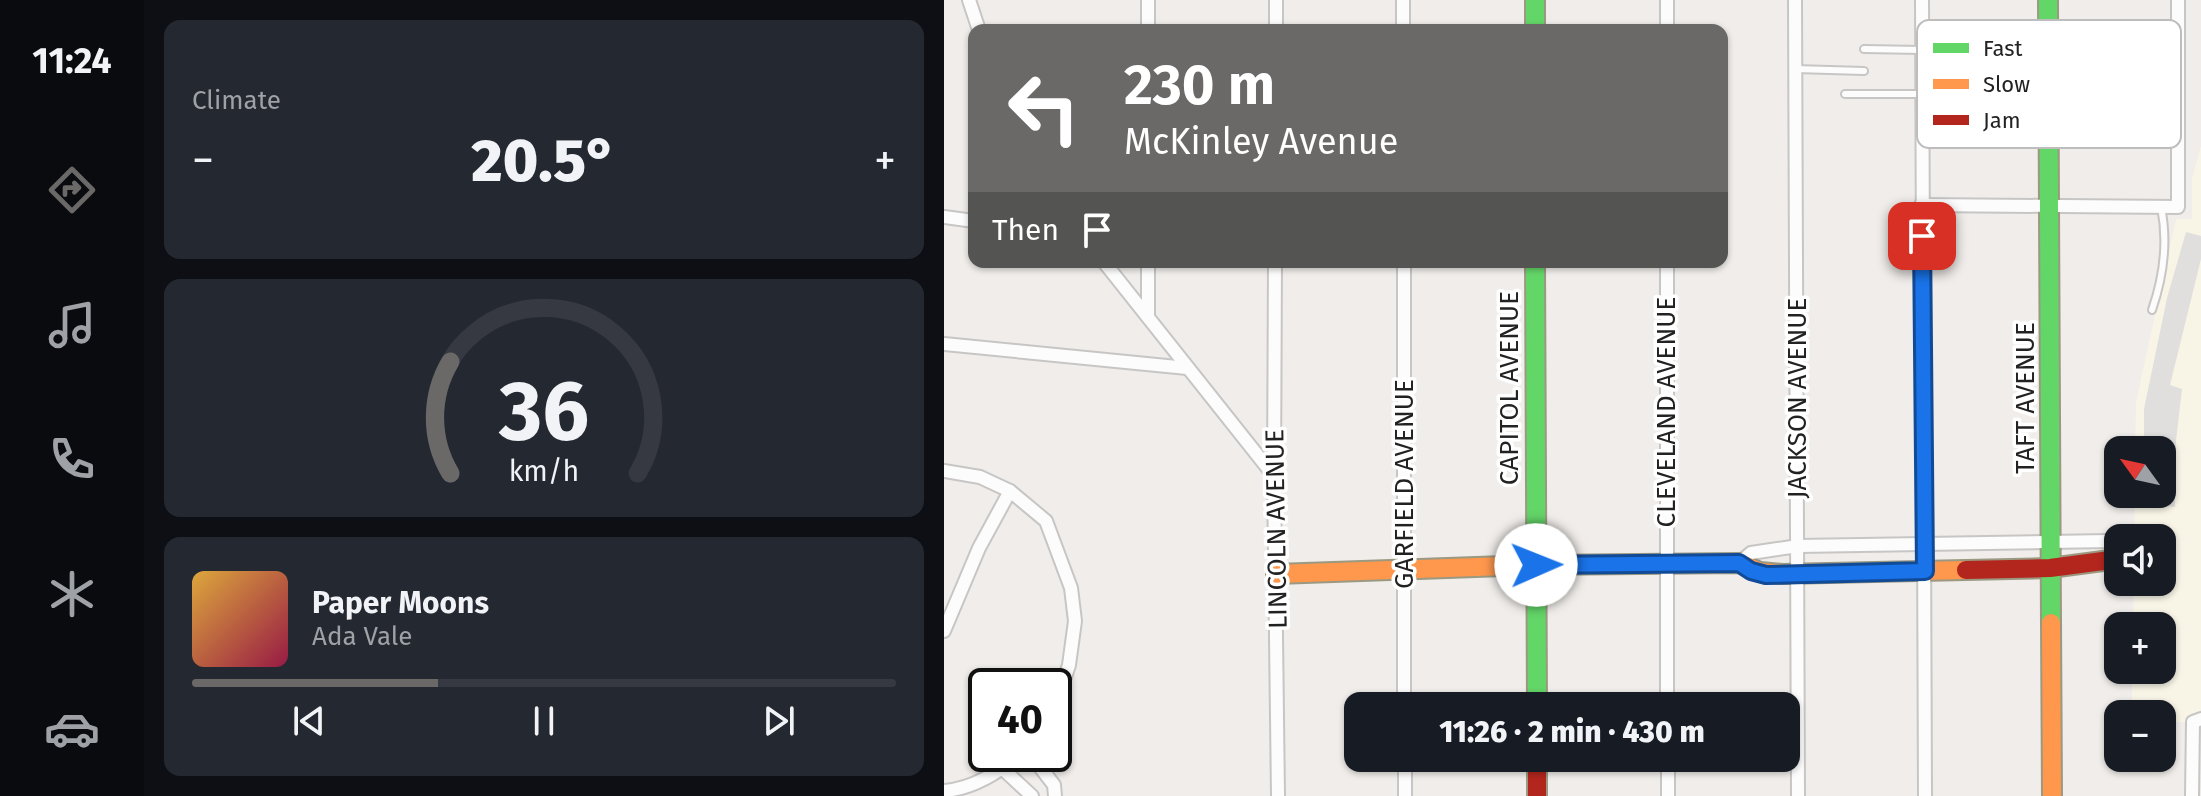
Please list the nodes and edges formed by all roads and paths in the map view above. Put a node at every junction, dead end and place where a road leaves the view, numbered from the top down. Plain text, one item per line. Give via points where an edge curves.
1 (969, 0) edge
2 (1148, 0) edge
3 (1276, 0) edge
4 (1403, 0) edge
5 (1535, 0) edge
6 (1667, 0) edge
7 (1795, 0) edge
8 (2048, 0) edge
9 (2048, 20) edge
10 (977, 24) edge
11 (1148, 24) edge
12 (1276, 24) edge
13 (1403, 24) edge
14 (1535, 24) edge
15 (1667, 24) edge
16 (1864, 49) dead end
17 (1917, 50) edge
18 (1795, 69) junction
19 (1864, 71) dead end
20 (1845, 94) dead end
21 (1917, 94) edge
22 (1922, 148) edge
23 (2050, 148) edge
24 (2178, 148) edge
25 (2051, 204) junction
26 (1921, 205) junction
27 (2161, 207) junction
28 (944, 217) edge
29 (968, 220) edge
30 (1109, 268) edge
31 (1148, 268) edge
32 (1275, 268) edge
33 (1404, 268) edge
34 (1535, 268) edge
35 (1667, 268) edge
36 (2152, 310) dead end
37 (1148, 317) junction
38 (944, 344) edge
39 (1187, 368) junction
40 (944, 471) edge
41 (1274, 476) junction
42 (1010, 491) junction
43 (2051, 542) junction
44 (1925, 543) junction
45 (2104, 543) edge
46 (1798, 546) junction
47 (2104, 561) edge
48 (1666, 563) junction
49 (1739, 563) junction
50 (1536, 565) junction
51 (2050, 568) junction
52 (1404, 569) junction
53 (1925, 571) junction
54 (1276, 574) junction
55 (1798, 574) junction
56 (944, 631) edge
57 (1068, 668) edge
58 (1404, 692) edge
59 (1537, 692) edge
60 (1667, 692) edge
61 (2197, 720) edge
62 (996, 772) edge
63 (1006, 772) edge
64 (1044, 772) edge
65 (1405, 772) edge
66 (1537, 772) edge
67 (1668, 772) edge
68 (944, 791) edge
69 (1032, 796) edge
70 (1055, 796) edge
71 (1278, 796) edge
72 (1405, 796) edge
73 (1537, 796) edge
74 (1668, 796) edge
75 (1798, 796) edge
76 (1925, 796) edge
77 (2052, 796) edge
78 (2192, 796) edge

1 - 10 street
2 - 11 street
3 - 12 street
4 - 13 street
5 - 14 street
6 - 15 street
7 - 18 street, JACKSON AVENUE
8 - 9 street, TAFT AVENUE
16 - 17 lane
18 - 19 lane
18 - 46 street, JACKSON AVENUE
20 - 21 lane
22 - 26 street
23 - 25 street, TAFT AVENUE
24 - 27 street via 2178,207
25 - 26 street
25 - 27 street
25 - 43 street, TAFT AVENUE
26 - 44 street
27 - 36 lane via 2162,261
28 - 29 street
30 - 37 street
31 - 37 street
32 - 41 street, LINCOLN AVENUE
33 - 52 street, GARFIELD AVENUE
34 - 50 street, CAPITOL AVENUE
35 - 48 street, CLEVELAND AVENUE
37 - 39 street
38 - 39 street
39 - 41 street
40 - 42 street via 980,477
41 - 54 street, LINCOLN AVENUE
42 - 56 street
42 - 57 street via 1046,521 1071,588 1075,621
43 - 44 street
43 - 45 street
43 - 51 street, TAFT AVENUE
44 - 46 street
44 - 53 street
46 - 49 street via 1751,553
46 - 55 street, JACKSON AVENUE
47 - 51 street
48 - 49 street
48 - 50 street
48 - 60 street, CLEVELAND AVENUE
49 - 55 street via 1766,575
50 - 52 street
50 - 59 street, CAPITOL AVENUE
51 - 53 street
51 - 77 street, TAFT AVENUE
52 - 54 street
52 - 58 street, GARFIELD AVENUE
53 - 55 street
53 - 76 street
54 - 71 street, LINCOLN AVENUE
55 - 75 street, JACKSON AVENUE
61 - 78 street
62 - 68 street
63 - 69 street
64 - 70 street
65 - 72 street
66 - 73 street
67 - 74 street

